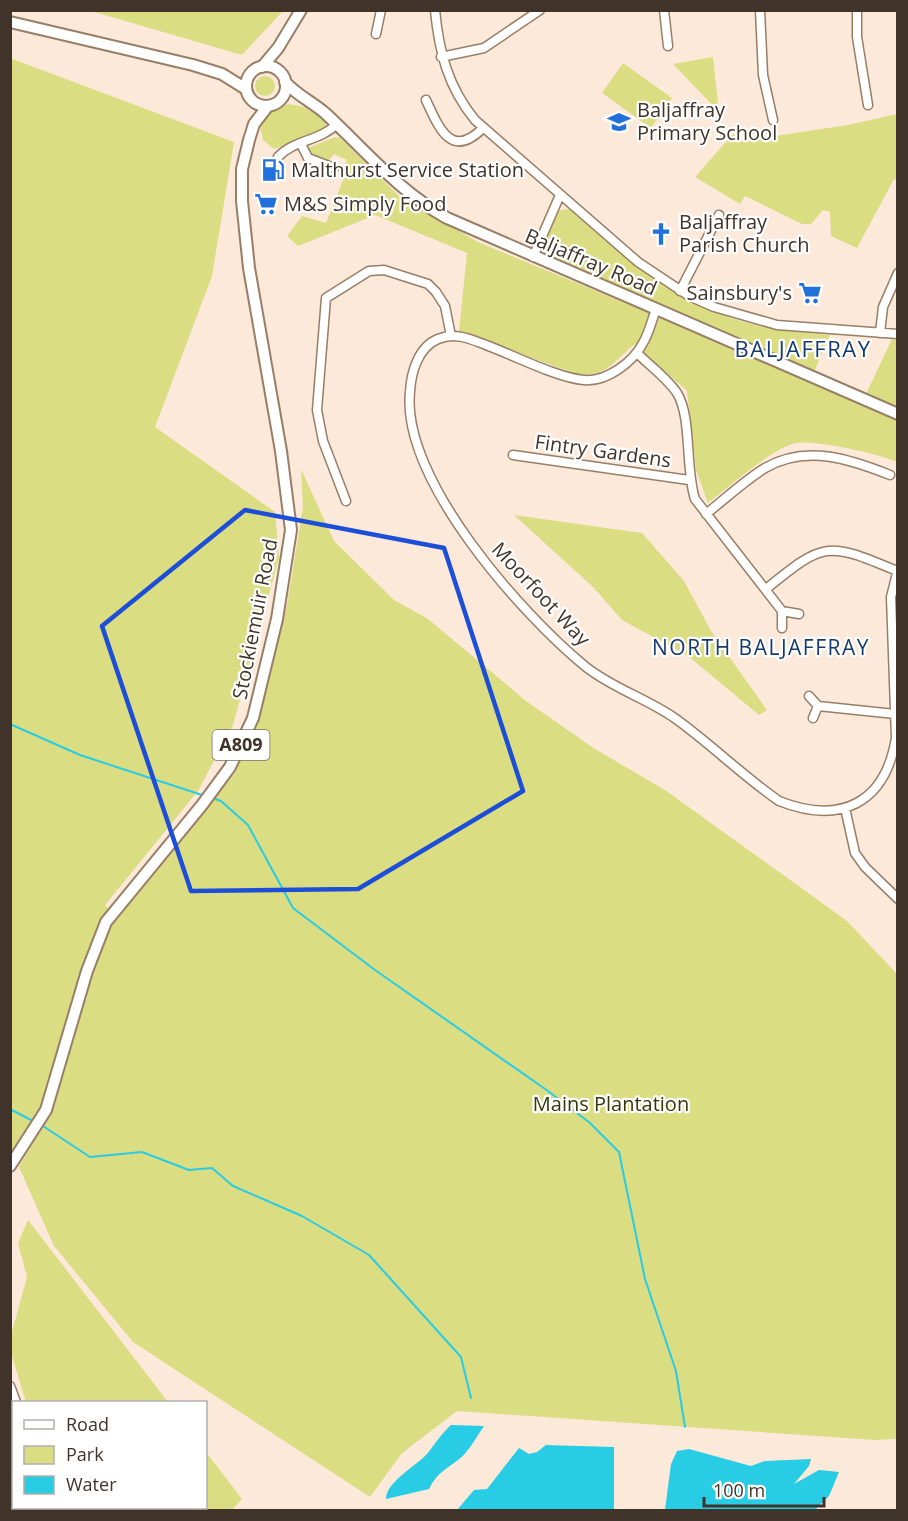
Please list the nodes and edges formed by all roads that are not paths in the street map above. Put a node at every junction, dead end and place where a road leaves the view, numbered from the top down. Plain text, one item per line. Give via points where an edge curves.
1 (301, 10) edge
2 (381, 10) edge
3 (435, 10) edge
4 (540, 10) edge
5 (664, 10) edge
6 (760, 10) edge
7 (857, 10) edge
8 (10, 22) edge
9 (376, 34) dead end
10 (668, 46) dead end
11 (278, 48) junction
12 (441, 57) junction
13 (262, 67) junction
14 (251, 73) junction
15 (222, 74) junction
16 (283, 77) junction
17 (246, 89) junction
18 (299, 98) junction
19 (426, 100) dead end
20 (253, 101) junction
21 (279, 101) junction
22 (868, 105) dead end
23 (268, 106) junction
24 (773, 120) dead end
25 (254, 124) junction
26 (337, 124) junction
27 (483, 128) junction
28 (301, 144) junction
29 (278, 157) dead end
30 (334, 168) dead end
31 (560, 195) junction
32 (719, 215) dead end
33 (533, 256) junction
34 (897, 273) edge
35 (680, 291) junction
36 (656, 309) junction
37 (880, 333) junction
38 (897, 334) edge
39 (451, 336) junction
40 (637, 352) junction
41 (897, 414) edge
42 (513, 455) dead end
43 (890, 476) dead end
44 (689, 480) junction
45 (346, 501) dead end
46 (706, 514) junction
47 (897, 570) edge
48 (766, 589) junction
49 (782, 611) junction
50 (799, 614) dead end
51 (782, 628) dead end
52 (896, 672) edge
53 (809, 696) dead end
54 (818, 706) junction
55 (895, 714) junction
56 (813, 718) dead end
57 (895, 761) edge
58 (845, 808) junction
59 (897, 899) edge
60 (10, 1166) edge
61 (10, 1386) edge
62 (16, 1401) edge

1 - 11 main road
2 - 9 street
3 - 12 street
4 - 12 street via 480,50
5 - 10 street
6 - 24 street via 763,75
7 - 22 street via 857,37
8 - 15 main road
11 - 13 main road
11 - 16 main road
12 - 27 street via 462,103
13 - 14 main road
13 - 16 main road via 275,69
14 - 15 main road
14 - 17 main road
15 - 17 main road
16 - 18 main road, Baljaffray Road
16 - 21 main road via 285,92
17 - 20 main road
18 - 21 main road
18 - 26 main road, Baljaffray Road
19 - 27 street via 440,131 447,137 467,141
20 - 23 main road
20 - 25 main road, Stockiemuir Road / A809
21 - 23 main road
23 - 25 main road, Stockiemuir Road / A809
25 - 60 main road, Stockiemuir Road / A809 via 242,169 242,201 291,530 254,718 230,767 106,922 87,971 46,1110
26 - 28 street
26 - 33 main road, Baljaffray Road via 379,168 429,208
27 - 31 street
28 - 29 street via 284,150
28 - 30 street via 308,158
31 - 33 street
31 - 35 street via 638,262
32 - 35 street
33 - 36 main road, Baljaffray Road
34 - 37 street via 882,307
35 - 37 street via 714,308 777,325
36 - 40 street
36 - 41 main road, Baljaffray Road
37 - 38 street
39 - 40 street via 464,336 584,380 608,375
39 - 45 street via 445,306 428,284 384,270 369,271 326,298 317,410 323,441
39 - 58 street, Moorfoot Way via 424,350 411,375 408,406 417,447 432,479 481,556 551,635 587,667 624,692 674,717 779,801 821,813
40 - 44 street via 678,395 683,408
42 - 44 street, Fintry Gardens
43 - 46 street via 855,461 826,455 794,458 766,468
44 - 46 street via 695,499
46 - 48 street
47 - 48 street via 846,551 823,550 803,559
47 - 52 street, Moorfoot Way via 891,597
48 - 49 street
49 - 50 street
49 - 51 street
52 - 55 street, Moorfoot Way
53 - 54 street
54 - 55 street
54 - 56 street
55 - 57 street, Moorfoot Way
57 - 58 street, Moorfoot Way via 866,797
58 - 59 street via 855,854
61 - 62 street

